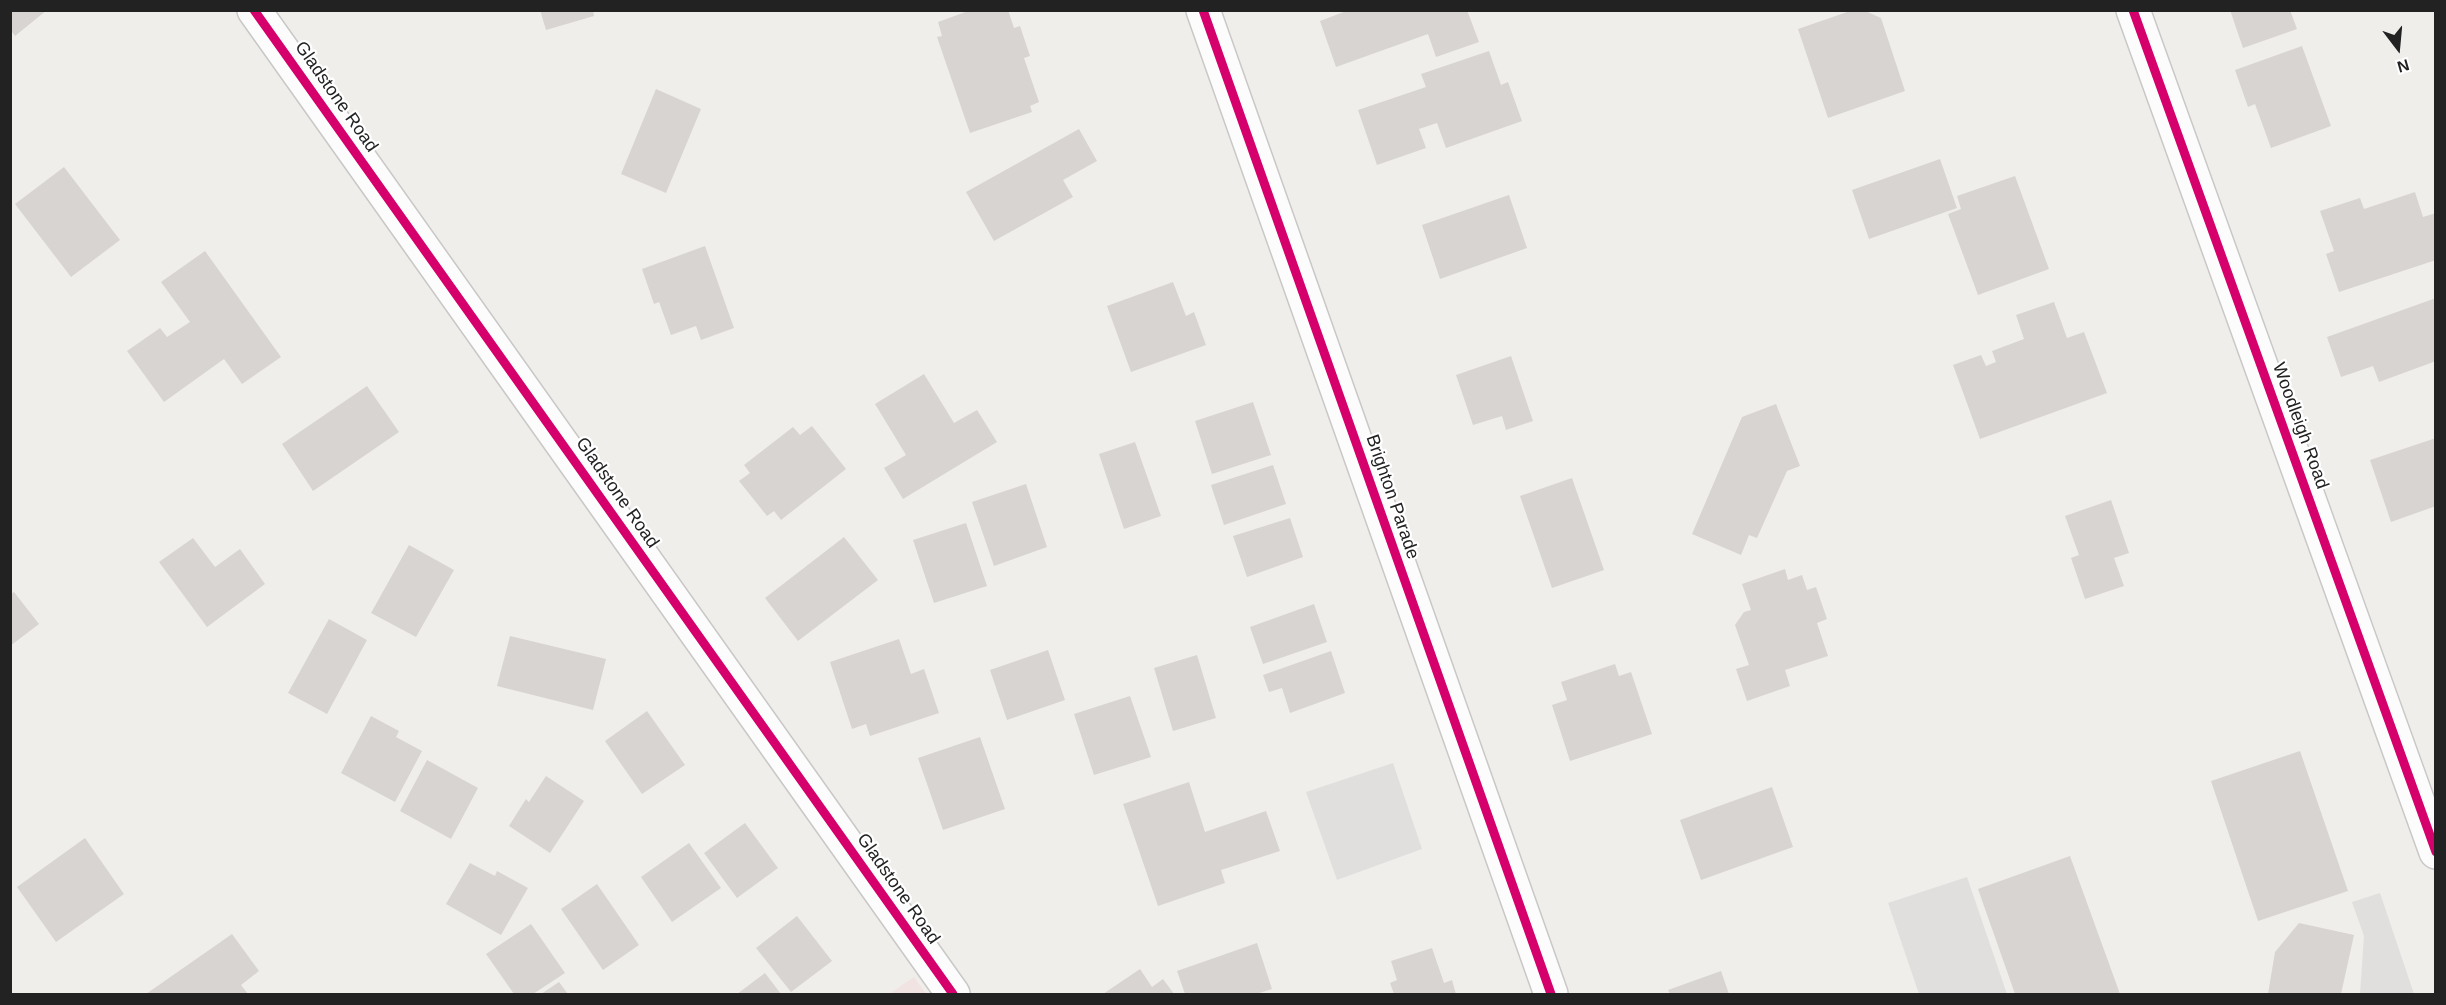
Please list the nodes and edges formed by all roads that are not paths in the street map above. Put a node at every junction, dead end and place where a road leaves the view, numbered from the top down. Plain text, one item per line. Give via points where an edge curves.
1 (255, 10) edge
2 (1203, 10) edge
3 (2133, 10) edge
4 (2436, 852) edge
5 (953, 994) edge
6 (1551, 994) edge

1 - 5 street, Gladstone Road
2 - 6 street, Brighton Parade
3 - 4 street, Woodleigh Road

